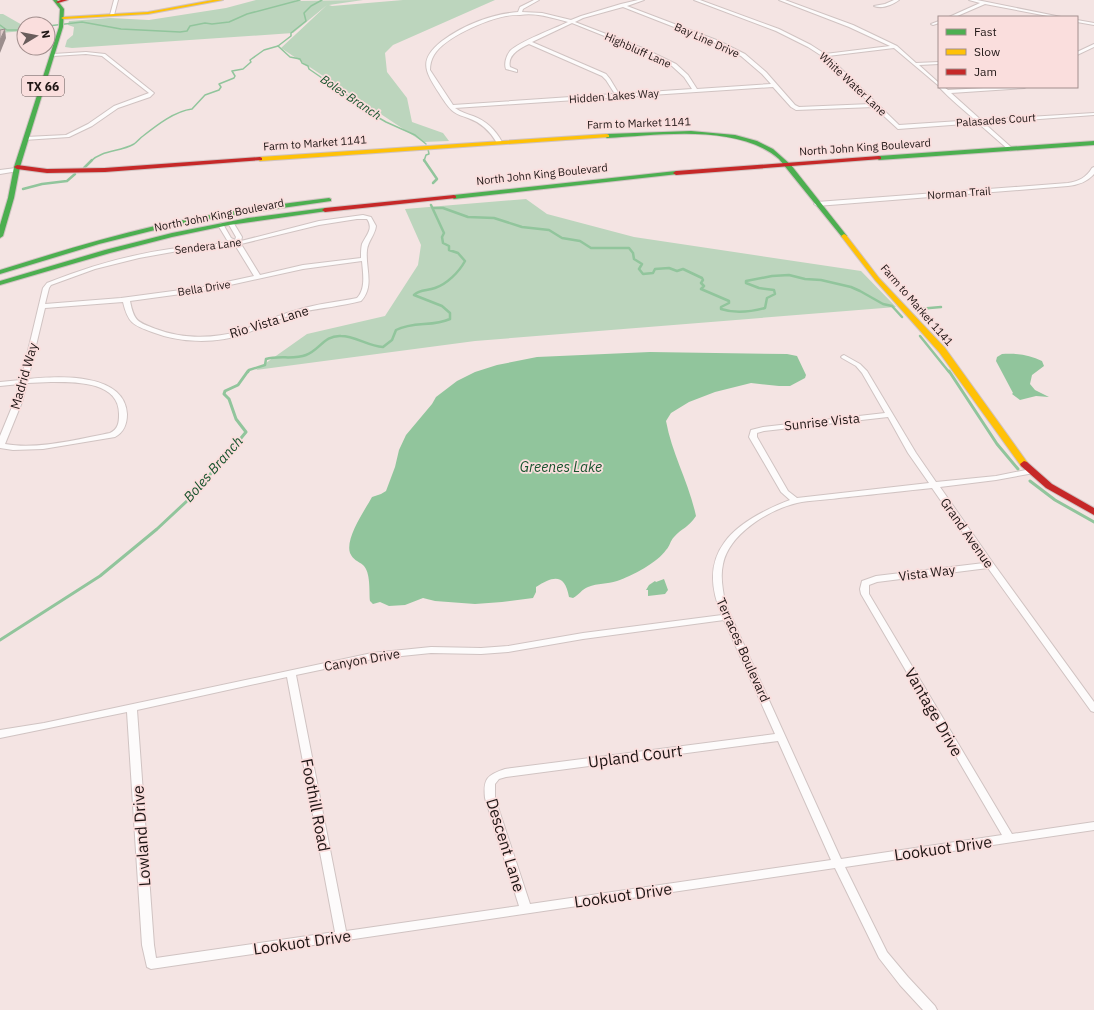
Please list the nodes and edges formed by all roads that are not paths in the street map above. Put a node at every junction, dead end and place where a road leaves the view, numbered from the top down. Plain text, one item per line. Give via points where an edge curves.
1 (116, 0) edge
2 (221, 0) edge
3 (537, 0) edge
4 (642, 0) edge
5 (696, 0) edge
6 (780, 0) edge
7 (897, 0) edge
8 (971, 0) edge
9 (60, 1) edge
10 (984, 3) junction
11 (622, 5) junction
12 (876, 6) dead end
13 (520, 14) junction
14 (112, 15) junction
15 (953, 16) edge
16 (1050, 16) edge
17 (1078, 20) edge
18 (572, 21) junction
19 (62, 22) junction
20 (938, 22) edge
21 (933, 24) dead end
22 (1094, 24) edge
23 (529, 42) junction
24 (56, 44) edge
25 (1094, 45) edge
26 (895, 48) junction
27 (1078, 53) edge
28 (56, 55) edge
29 (824, 55) junction
30 (53, 56) edge
31 (938, 63) edge
32 (916, 64) junction
33 (515, 71) dead end
34 (938, 84) edge
35 (775, 85) junction
36 (942, 88) edge
37 (1008, 88) edge
38 (696, 90) junction
39 (946, 92) junction
40 (618, 96) junction
41 (876, 105) junction
42 (452, 107) junction
43 (1094, 114) edge
44 (980, 122) junction
45 (898, 127) joint
46 (1094, 135) edge
47 (26, 139) junction
48 (1002, 141) junction
49 (499, 142) junction
50 (1094, 143) edge
51 (1010, 149) junction
52 (779, 156) junction
53 (787, 164) junction
54 (17, 168) junction
55 (1094, 169) edge
56 (0, 172) edge
57 (520, 180) dead end
58 (339, 198) dead end
59 (817, 204) junction
60 (225, 222) junction
61 (0, 236) edge
62 (237, 243) junction
63 (364, 258) junction
64 (0, 272) edge
65 (258, 277) junction
66 (0, 283) edge
67 (49, 284) joint
68 (126, 299) junction
69 (42, 306) junction
70 (844, 357) dead end
71 (24, 381) junction
72 (0, 384) edge
73 (890, 415) junction
74 (1031, 471) junction
75 (934, 485) junction
76 (795, 501) junction
77 (1094, 512) edge
78 (990, 565) junction
79 (865, 584) joint
80 (727, 617) junction
81 (291, 674) junction
82 (132, 707) junction
83 (1094, 709) edge
84 (0, 734) edge
85 (782, 738) junction
86 (490, 781) joint
87 (1094, 826) edge
88 (1009, 838) junction
89 (838, 864) junction
90 (526, 909) junction
91 (341, 936) junction
92 (151, 964) joint
93 (931, 1010) edge

1 - 14 street
2 - 14 main road via 152,12
3 - 13 street via 521,8
4 - 11 street
5 - 29 street, White Water Lane via 785,33
6 - 26 street via 851,26
7 - 12 street
8 - 10 street
9 - 19 main road via 64,13
10 - 15 street
10 - 16 street
11 - 18 street
11 - 35 street, Bay Line Drive via 731,48 754,63
13 - 18 street, Highbluff Lane via 553,15
13 - 42 street, Highbluff Lane via 494,17 480,22 455,35 431,54 428,72
14 - 19 main road
17 - 22 street
18 - 23 street
18 - 38 street, Highbluff Lane via 674,65
19 - 24 main road, TX 66
20 - 21 street
23 - 33 street via 511,53 508,58 508,68
23 - 40 street via 604,75
25 - 27 street
26 - 29 street
26 - 32 street
28 - 47 street via 102,55 152,91 150,95 116,107 90,125 67,136
29 - 41 street, White Water Lane
30 - 47 main road, TX 66
31 - 32 street
32 - 34 street
35 - 38 street, Hidden Lakes Way
35 - 41 street, Bay Line Drive via 793,106 798,108
36 - 39 street
37 - 39 street
38 - 40 street, Hidden Lakes Way
39 - 44 street
40 - 42 street, Hidden Lakes Way
41 - 45 street, White Water Lane
42 - 49 street via 463,115 489,126
43 - 44 street, Palasades Court
44 - 45 street, Palasades Court
44 - 48 street
46 - 48 main road, North John King Boulevard
47 - 54 main road, TX 66
48 - 51 street
48 - 52 main road, North John King Boulevard
49 - 52 main road, Farm to Market 1141 via 700,132 749,141
49 - 54 main road, Farm to Market 1141 via 105,170 47,171
50 - 51 main road, North John King Boulevard
51 - 53 main road, North John King Boulevard
52 - 53 main road, Farm to Market 1141
52 - 57 main road, North John King Boulevard
53 - 59 main road, Farm to Market 1141
53 - 60 main road, North John King Boulevard via 490,188
54 - 56 street
54 - 61 main road, TX 66
55 - 59 street, Norman Trail via 1086,179 1069,184
58 - 60 main road, North John King Boulevard via 295,204
59 - 74 main road, Farm to Market 1141 via 877,279 942,350 1006,442
60 - 62 street via 229,239
60 - 62 street via 239,237
60 - 64 main road, North John King Boulevard via 155,229 96,243
60 - 66 main road, North John King Boulevard via 110,251
62 - 63 street, Sendera Lane via 312,224 369,218 373,229 364,248
62 - 65 street
62 - 67 street, Sendera Lane via 143,256 88,270
63 - 65 street, Bella Drive
63 - 68 street, Rio Vista Lane via 364,291 359,300 299,311 240,333 219,337 169,336 136,324 129,314
65 - 68 street, Bella Drive via 215,288
67 - 69 street, Madrid Way
68 - 69 street, Bella Drive
69 - 71 street, Madrid Way
70 - 73 street, Grand Avenue via 865,372
71 - 71 street, Madrid Way via 1,441 2,446 43,447 118,433 122,427 123,406 120,400 109,390 92,382 74,379
71 - 72 street
73 - 75 street, Grand Avenue via 912,454
73 - 76 street, Sunrise Vista via 754,432 753,437 785,492
74 - 75 street, Terraces Boulevard
74 - 77 main road, Farm to Market 1141 via 1049,486
75 - 76 street, Terraces Boulevard
75 - 78 street, Grand Avenue
76 - 80 street, Terraces Boulevard via 756,517 742,527 720,556 716,587
78 - 79 street, Vista Way via 876,579
78 - 83 street, Grand Avenue
79 - 88 street, Vantage Drive via 865,594
80 - 81 street, Canyon Drive via 508,649 431,650 380,655
80 - 85 street, Terraces Boulevard
81 - 82 street, Canyon Drive
81 - 91 street, Foothill Road
82 - 84 street, Canyon Drive
82 - 92 street, Lowland Drive
85 - 86 street, Upland Court via 505,773
85 - 89 street, Terraces Boulevard
86 - 90 street, Descent Lane via 490,798
87 - 88 street, Lookuot Drive
88 - 89 street, Lookuot Drive
89 - 90 street, Lookuot Drive
89 - 93 street, Terraces Boulevard via 883,955
90 - 91 street, Lookuot Drive
91 - 92 street, Lookuot Drive

